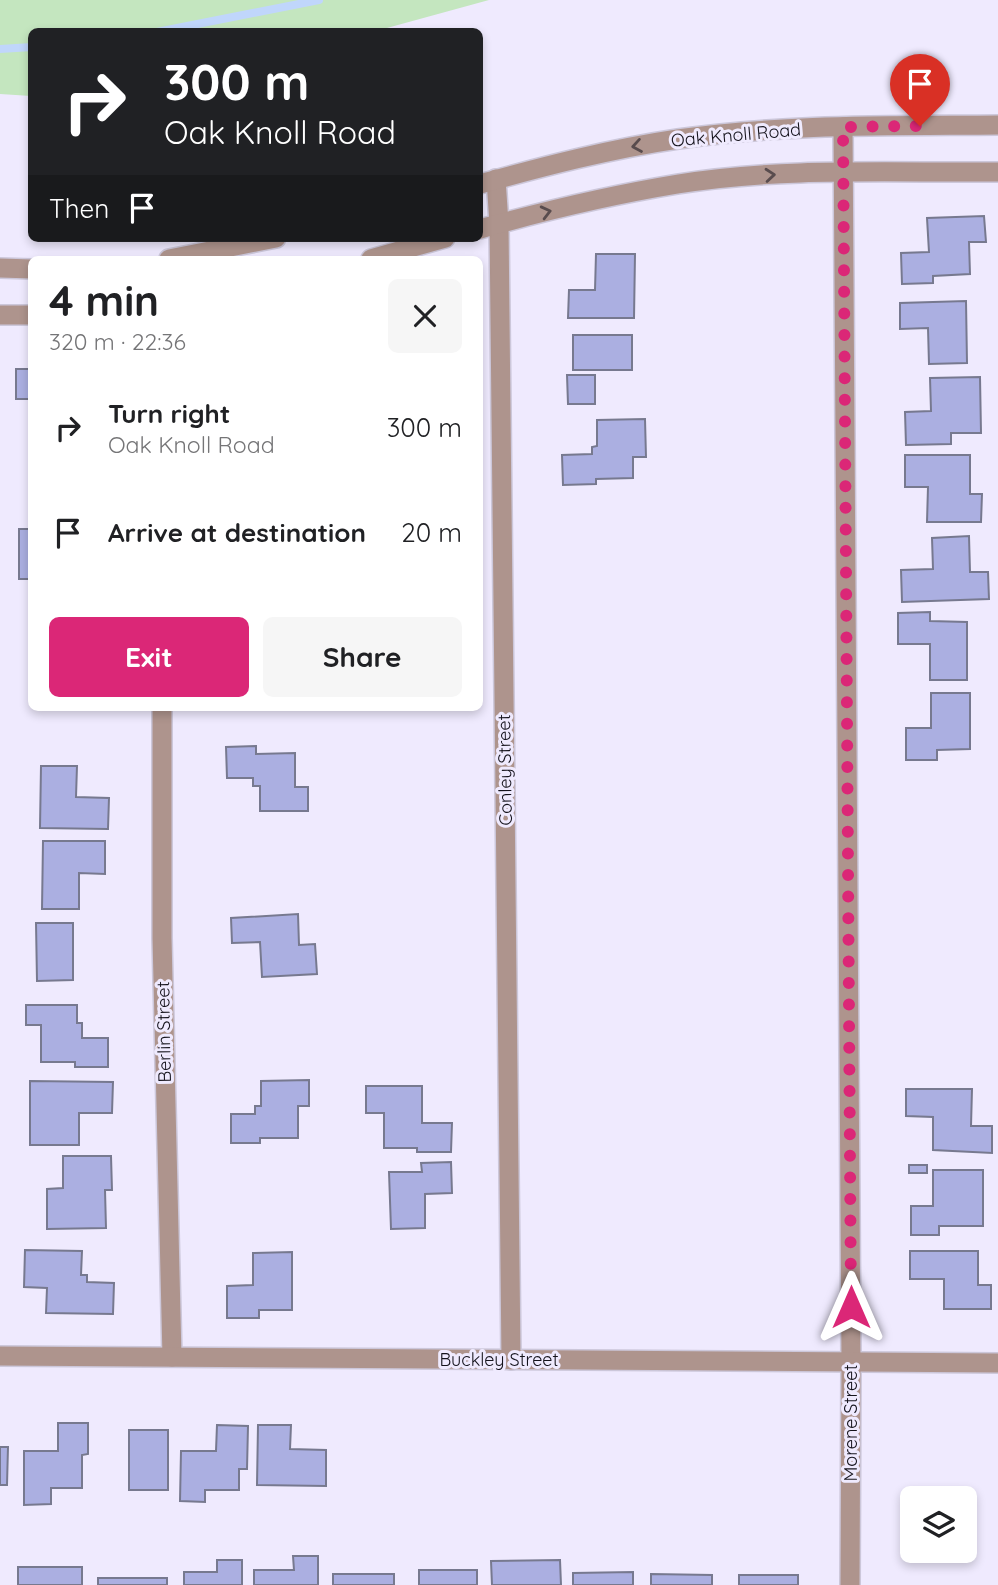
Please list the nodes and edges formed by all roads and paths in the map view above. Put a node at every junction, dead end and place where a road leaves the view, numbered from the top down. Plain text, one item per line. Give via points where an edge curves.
1 (998, 125) edge
2 (843, 127) junction
3 (998, 172) edge
4 (842, 174) junction
5 (488, 182) edge
6 (489, 226) edge
7 (256, 242) edge
8 (431, 242) edge
9 (184, 256) edge
10 (382, 256) edge
11 (0, 268) edge
12 (28, 269) edge
13 (0, 314) edge
14 (28, 315) edge
15 (162, 711) edge
16 (0, 1356) edge
17 (172, 1357) junction
18 (511, 1360) junction
19 (851, 1362) junction
20 (998, 1363) edge
21 (850, 1585) edge

1 - 2 street, Oak Knoll Road
2 - 4 street, Morene Street
2 -> 5 street, Oak Knoll Road via 678,139 580,157
3 - 4 street
6 -> 4 street via 679,184 777,174
4 - 19 street, Morene Street
5 - 6 street, Conley Street
6 - 18 street, Conley Street
7 - 9 street
8 - 10 street
11 - 12 street
13 - 14 street
15 - 17 street, Berlin Street via 162,938
16 - 17 street, Buckley Street
17 - 18 street, Buckley Street
18 - 19 street, Buckley Street
19 - 20 street, Buckley Street
19 - 21 street, Morene Street

